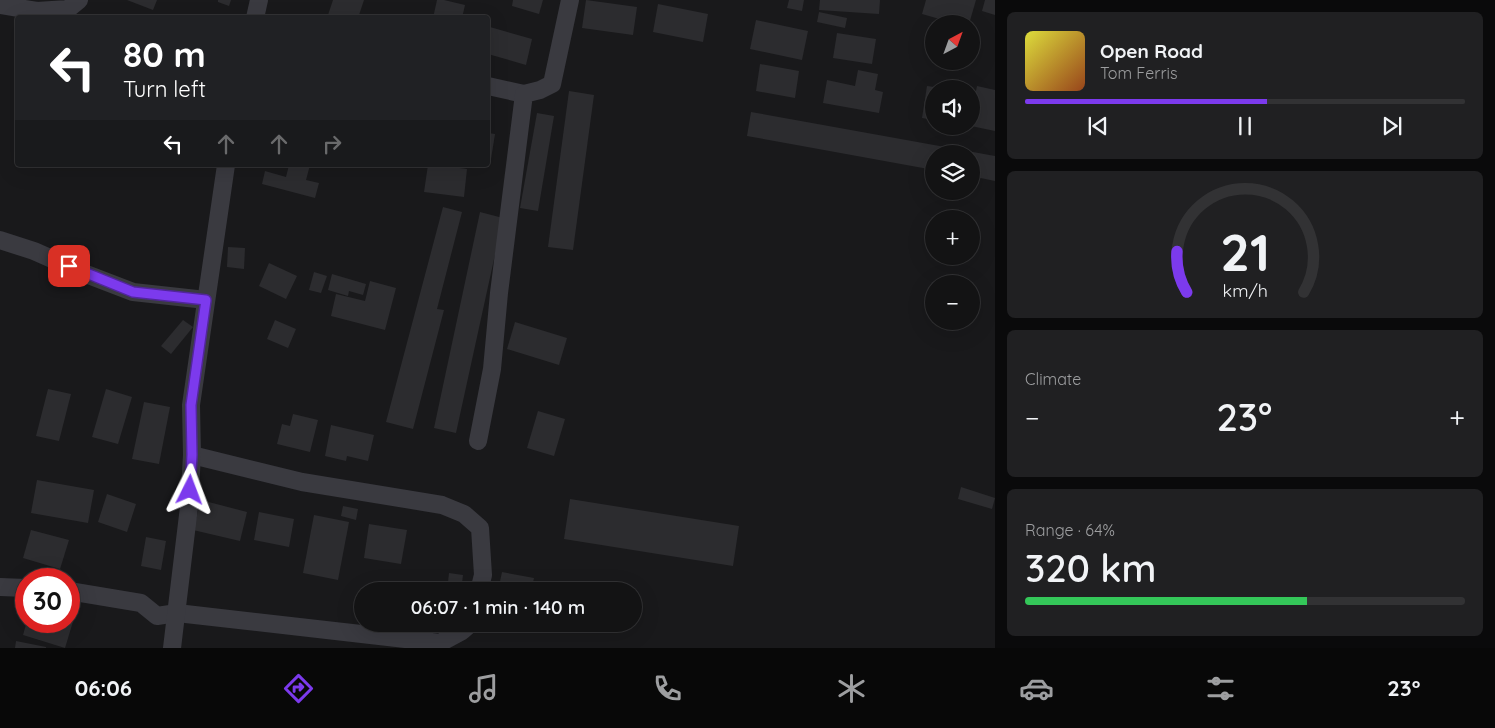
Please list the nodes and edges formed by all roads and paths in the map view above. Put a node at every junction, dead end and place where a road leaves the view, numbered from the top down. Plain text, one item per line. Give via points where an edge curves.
1 (79, 0) edge
2 (259, 0) edge
3 (570, 0) edge
4 (0, 5) edge
5 (256, 15) edge
6 (490, 86) edge
7 (524, 94) junction
8 (226, 167) edge
9 (0, 240) edge
10 (206, 300) junction
11 (478, 441) dead end
12 (192, 455) junction
13 (481, 582) edge
14 (0, 587) edge
15 (15, 588) edge
16 (80, 593) edge
17 (177, 613) junction
18 (460, 632) edge
19 (172, 648) edge

1 - 4 street via 68,9 37,11
2 - 5 street
3 - 7 street via 552,84
6 - 7 street
7 - 11 street via 492,369
8 - 10 street
9 - 10 street via 133,292
10 - 12 street via 191,405
12 - 13 street via 302,482 442,505 464,514 480,528
12 - 17 street
14 - 15 street
16 - 17 street via 141,602 157,616
17 - 18 street via 440,643
17 - 19 street

